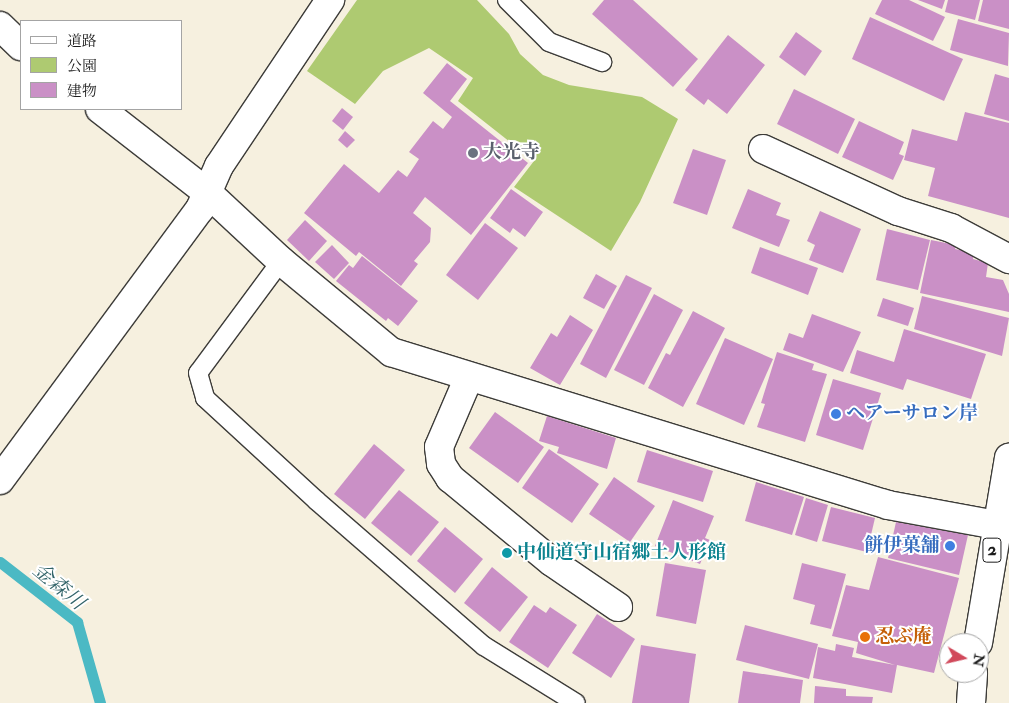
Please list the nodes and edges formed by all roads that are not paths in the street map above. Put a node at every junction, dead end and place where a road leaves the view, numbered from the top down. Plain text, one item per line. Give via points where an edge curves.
1 (330, 0) edge
2 (507, 0) edge
3 (0, 26) edge
4 (20, 45) edge
5 (602, 62) dead end
6 (101, 110) edge
7 (762, 149) dead end
8 (208, 193) junction
9 (1009, 259) edge
10 (281, 261) junction
11 (469, 377) junction
12 (1009, 458) edge
13 (0, 480) edge
14 (996, 525) junction
15 (618, 607) dead end
16 (980, 633) edge
17 (973, 683) edge
18 (576, 703) edge
19 (971, 703) edge

1 - 8 street via 219,166
2 - 5 lane via 549,42
3 - 4 street
6 - 8 street
7 - 9 street via 898,211 952,228
8 - 10 street
8 - 13 street via 200,209
10 - 11 street via 391,352
10 - 18 lane via 198,373 204,398 316,501 484,646
11 - 14 street via 888,505
11 - 15 street via 439,447 441,464 450,478 552,562
12 - 14 street, 2
14 - 16 street, 2
17 - 19 street

